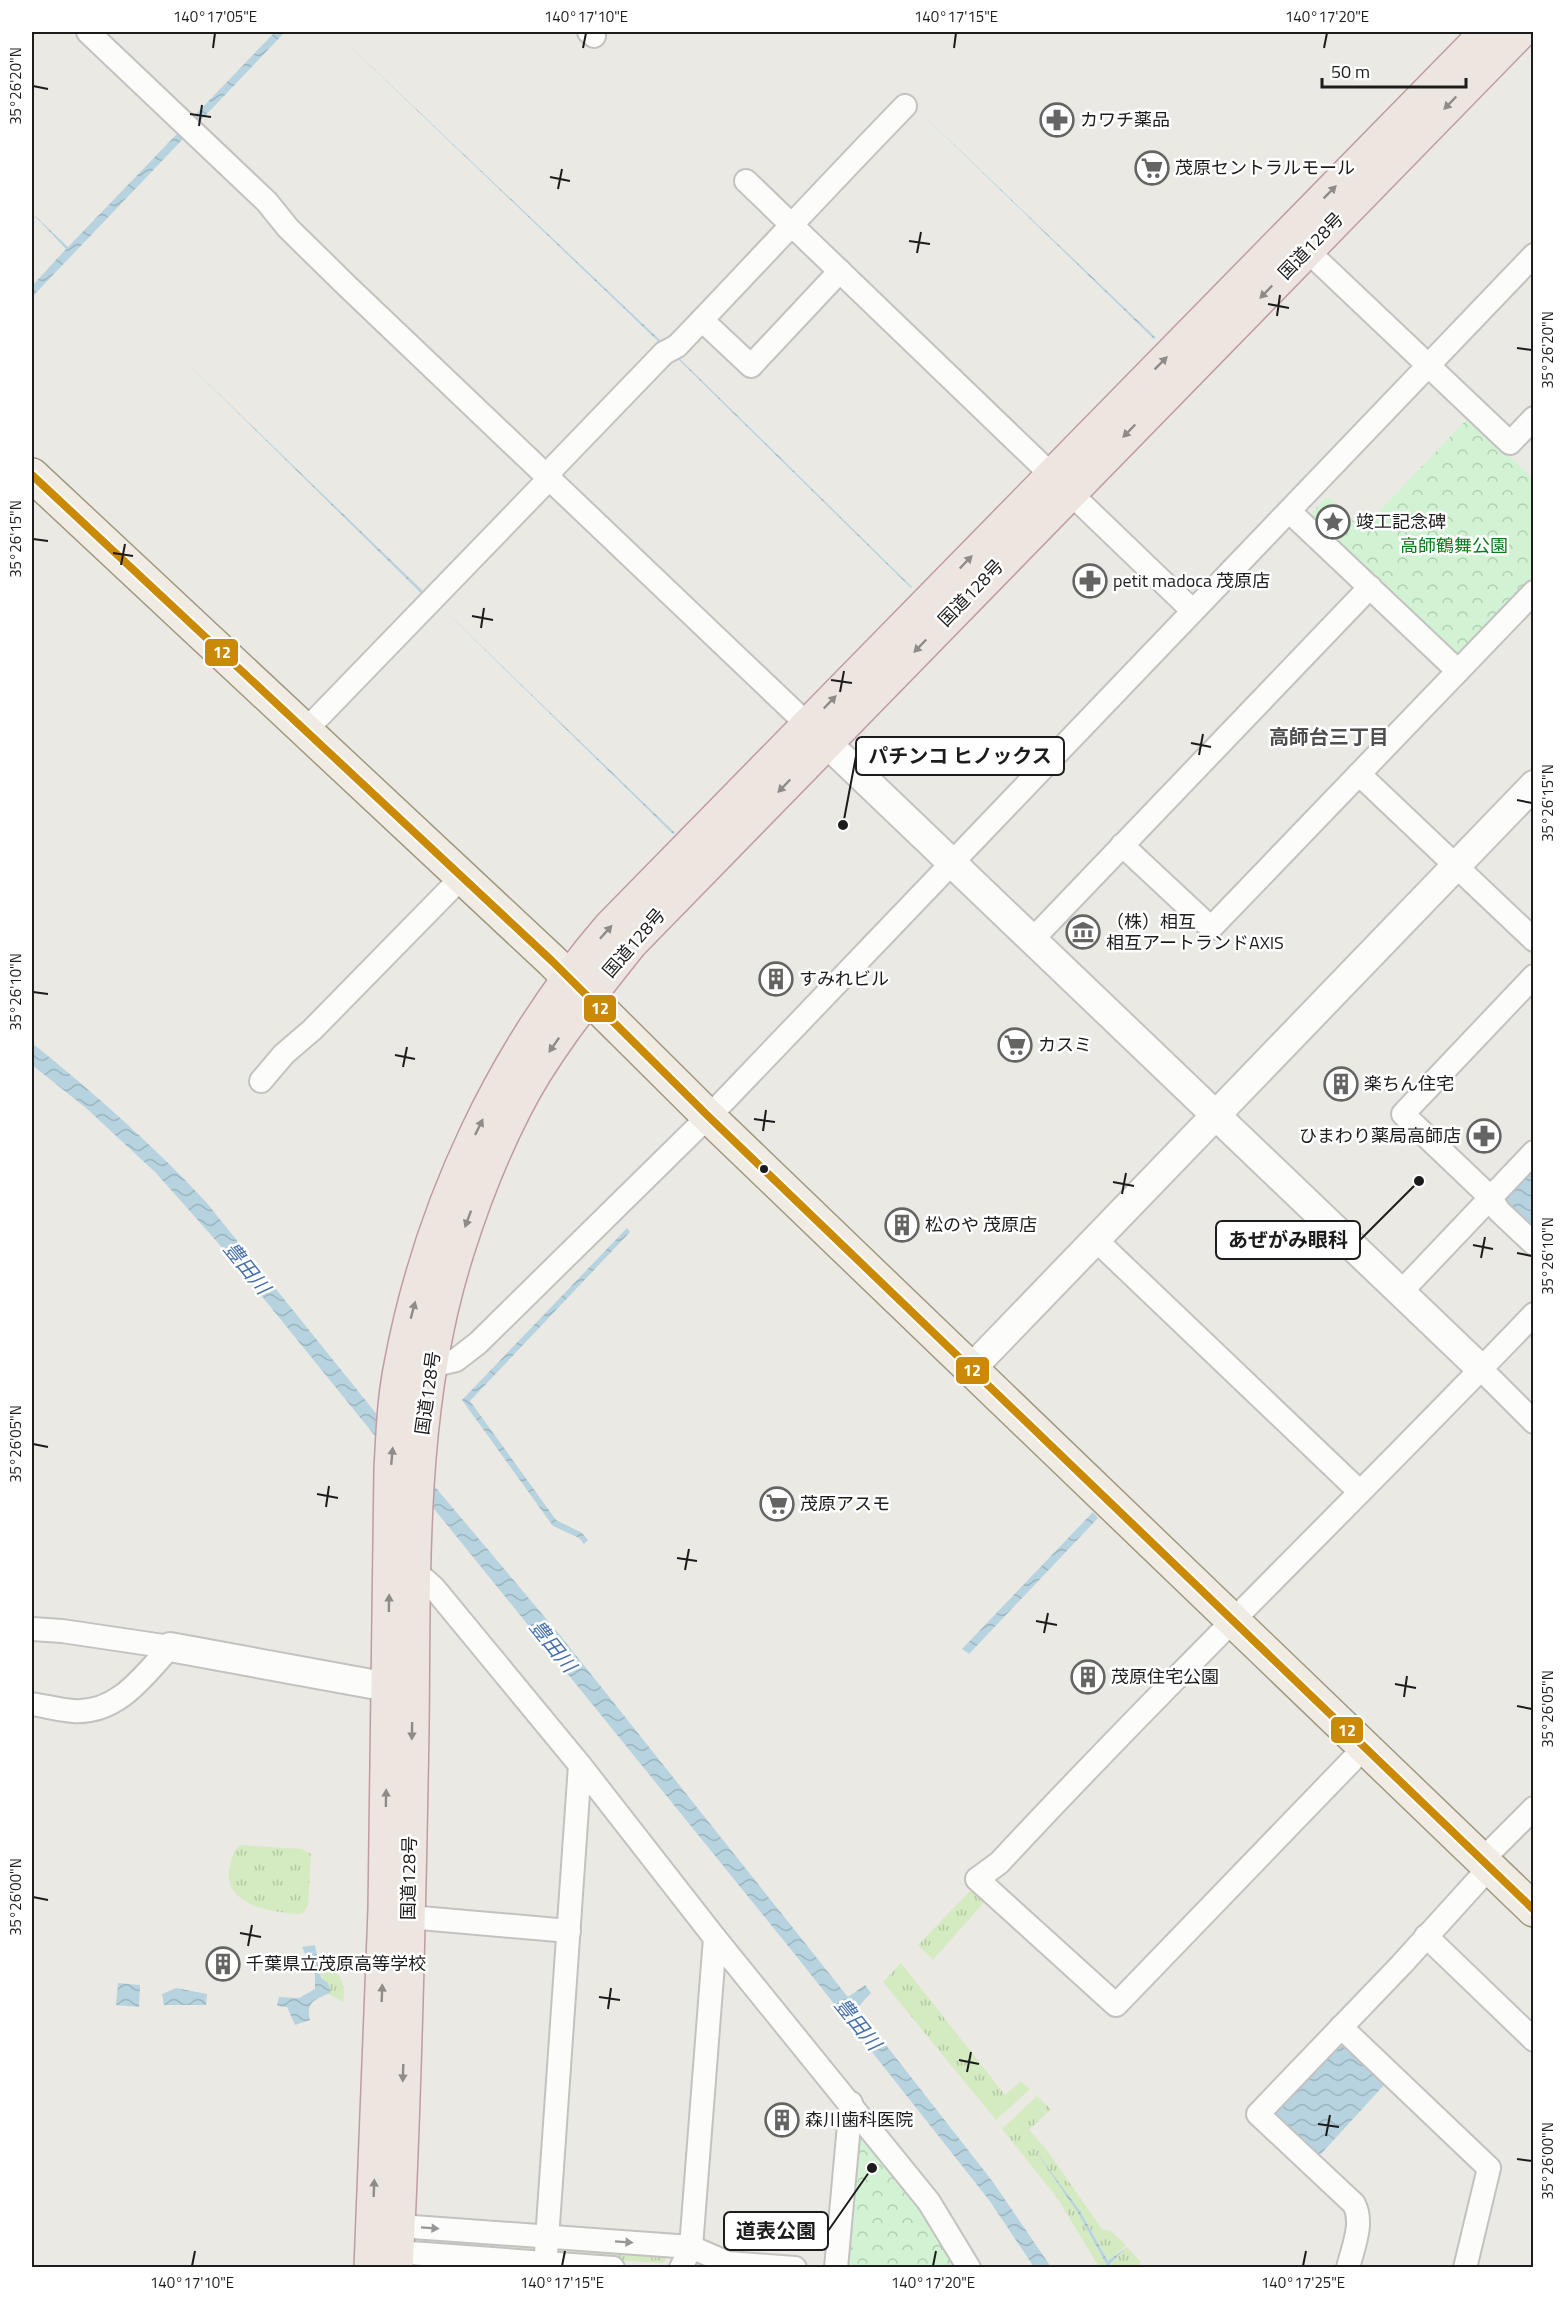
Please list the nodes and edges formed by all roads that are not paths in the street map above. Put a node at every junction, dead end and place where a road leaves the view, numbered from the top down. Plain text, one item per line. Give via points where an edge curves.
1 (88, 32) edge
2 (1487, 32) edge
3 (1520, 32) edge
4 (905, 106) dead end
5 (746, 181) dead end
6 (793, 226) junction
7 (1298, 242) junction
8 (1533, 255) edge
9 (840, 271) junction
10 (702, 320) junction
11 (1429, 366) junction
12 (1533, 418) edge
13 (32, 475) edge
14 (549, 476) junction
15 (1060, 484) junction
16 (1289, 511) junction
17 (1370, 587) junction
18 (1533, 592) edge
19 (1192, 611) junction
20 (1458, 671) junction
21 (305, 731) junction
22 (817, 733) junction
23 (1359, 774) junction
24 (1533, 785) edge
25 (1122, 845) junction
26 (952, 863) junction
27 (1456, 866) junction
28 (462, 877) junction
29 (1032, 940) junction
30 (1533, 940) edge
31 (1533, 976) edge
32 (579, 988) junction
33 (261, 1081) dead end
34 (1215, 1115) junction
35 (708, 1116) junction
36 (1533, 1152) edge
37 (1490, 1197) junction
38 (1096, 1240) junction
39 (1533, 1244) edge
40 (1400, 1293) junction
41 (1533, 1314) edge
42 (431, 1366) junction
43 (971, 1369) junction
44 (1481, 1369) junction
45 (1533, 1422) edge
46 (1360, 1492) junction
47 (406, 1556) junction
48 (1232, 1622) junction
49 (32, 1629) edge
50 (170, 1647) junction
51 (400, 1688) junction
52 (32, 1704) edge
53 (1363, 1749) junction
54 (580, 1765) junction
55 (1533, 1808) edge
56 (1485, 1864) junction
57 (1533, 1910) edge
58 (409, 1917) junction
59 (569, 1931) junction
60 (1426, 1936) junction
61 (715, 1938) junction
62 (1341, 2027) junction
63 (1533, 2040) edge
64 (851, 2103) junction
65 (548, 2236) junction
66 (691, 2247) junction
67 (387, 2250) edge
68 (722, 2265) edge
69 (545, 2266) edge
70 (613, 2268) edge
71 (681, 2268) edge
72 (702, 2268) edge
73 (795, 2268) edge
74 (836, 2268) edge
75 (969, 2268) edge
76 (1348, 2268) edge
77 (1465, 2268) edge

1 - 14 street via 267,202 346,285
7 -> 2 highway, 国道128号
3 -> 7 highway, 国道128号
4 - 6 street
5 - 6 street
6 - 9 street
6 - 10 street
7 - 11 street
7 - 15 highway, 国道128号
8 - 11 street
9 - 10 street via 751,366
9 - 15 street
10 - 14 street via 677,346 664,353
11 - 12 street via 1510,443
11 - 16 street
13 - 21 main road
14 - 21 street
14 - 22 street
15 - 19 street
15 - 22 highway, 国道128号
16 - 17 street
16 - 19 street
17 - 20 street
17 - 25 street
18 - 20 street
19 - 26 street
20 - 23 street
21 - 28 main road
22 - 26 street
22 - 32 highway, 国道128号 via 610,927
23 - 25 street via 1211,928
23 - 27 street
24 - 27 street
25 - 29 street
26 - 29 street
26 - 35 street
27 - 30 street
27 - 34 street
28 - 32 main road
28 - 33 street
29 - 34 street
31 - 37 street via 1403,1114
32 - 35 main road
32 -> 42 highway, 国道128号 via 515,1106 490,1163 444,1294
47 -> 32 highway, 国道128号 via 390,1515 391,1469 399,1376 424,1269 455,1181 503,1083
34 - 38 street
34 - 40 street
35 - 42 street via 478,1343 456,1360
35 - 43 main road
36 - 37 street
37 - 39 street
37 - 40 street
38 - 43 street
38 - 46 street
40 - 44 street
41 - 44 street
42 - 47 highway, 国道128号
43 - 48 main road
44 - 45 street
44 - 46 street
46 - 48 street
47 - 51 highway, 国道128号
47 - 54 street
48 - 53 main road
48 - 53 street via 999,1863 977,1879 1116,2005
49 - 50 street
50 - 51 street
50 - 52 street via 134,1688 104,1708 74,1711
51 -> 58 highway, 国道128号
67 -> 51 highway, 国道128号 via 385,1910
53 - 56 main road
54 - 59 street
54 - 61 street
55 - 56 street
56 - 57 main road
56 - 60 street
58 - 59 street
58 -> 67 highway, 国道128号
59 - 65 street
60 - 62 street
60 - 63 street
61 - 64 street
61 - 66 street
62 - 76 street via 1258,2114 1354,2204 1359,2224
62 - 77 street via 1489,2168
64 - 74 street
64 - 75 street via 929,2202
65 -> 66 street
67 -> 65 street
65 - 69 street
66 - 68 street
66 - 71 street
66 - 72 street
67 - 69 street
68 - 73 street
69 - 70 street

